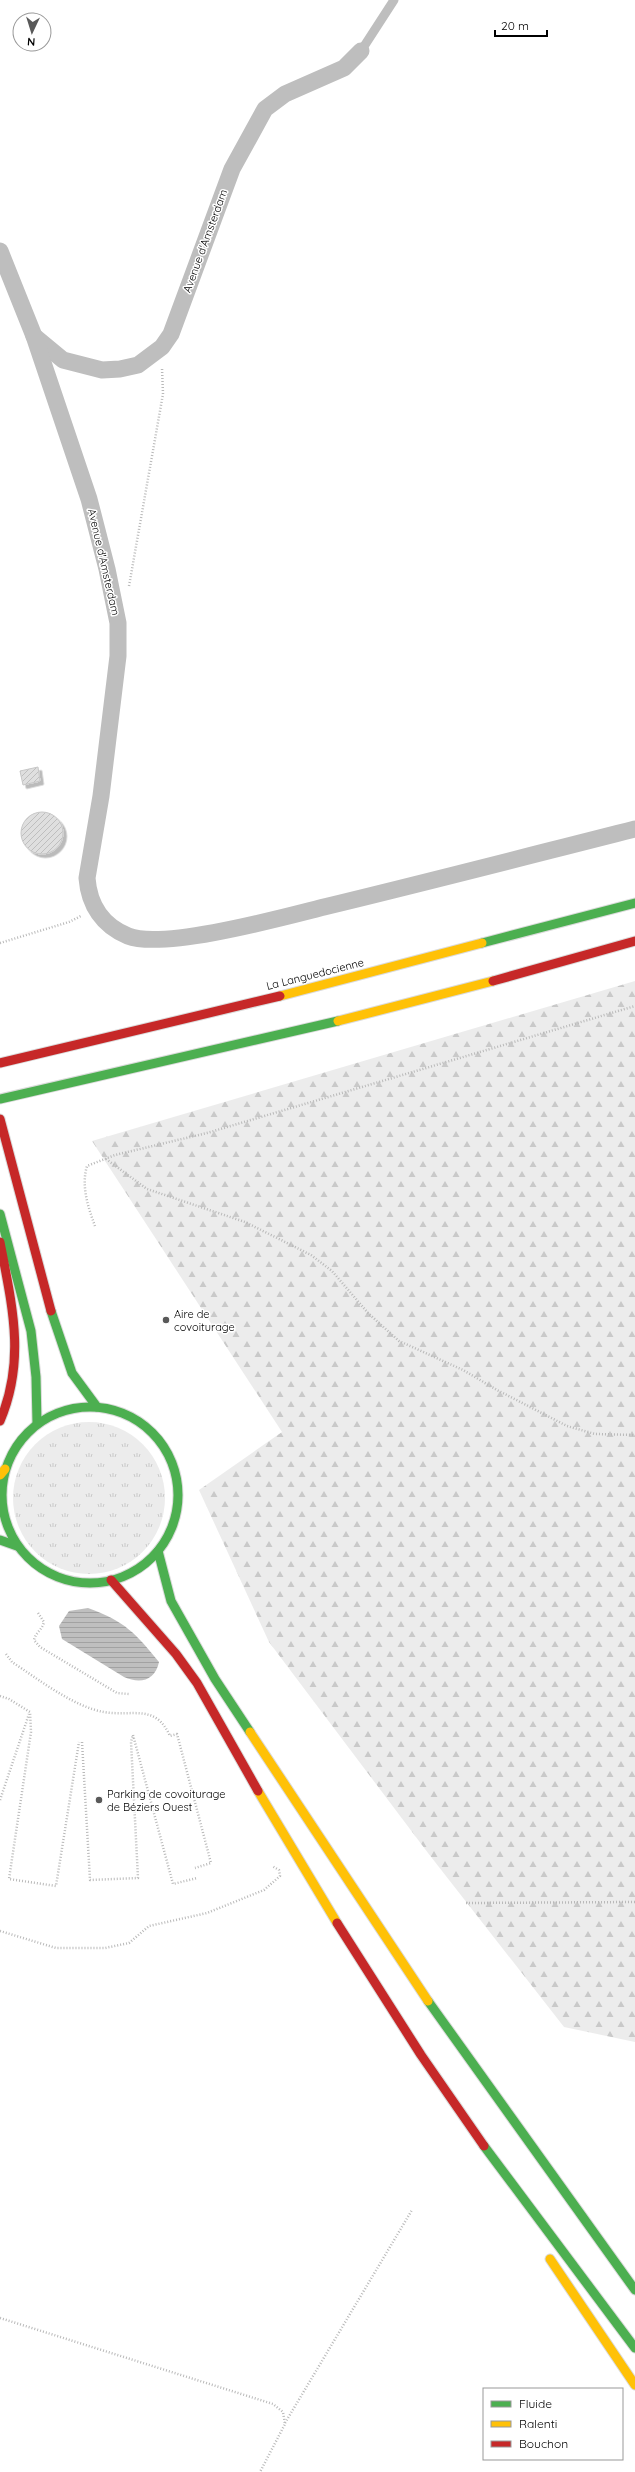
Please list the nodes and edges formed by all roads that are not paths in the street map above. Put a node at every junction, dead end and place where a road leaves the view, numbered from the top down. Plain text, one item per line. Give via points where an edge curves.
1 (394, 0) edge
2 (361, 51) joint
3 (0, 251) edge
4 (34, 336) junction
5 (635, 828) edge
6 (635, 903) edge
7 (635, 941) edge
8 (0, 1063) edge
9 (0, 1098) edge
10 (0, 1119) edge
11 (0, 1214) edge
12 (0, 1242) edge
13 (97, 1407) junction
14 (0, 1421) edge
15 (37, 1423) junction
16 (2, 1472) edge
17 (0, 1540) edge
18 (17, 1546) junction
19 (158, 1551) junction
20 (111, 1580) junction
21 (500, 2104) junction
22 (506, 2179) junction
23 (523, 2214) dead end
24 (546, 2252) dead end
25 (621, 2254) dead end
26 (635, 2290) edge
27 (635, 2348) edge
28 (635, 2385) edge

1 - 2 lane
2 - 4 street, Avenue d'Amsterdam via 344,68 285,94 265,109 232,169 171,334 162,347 138,365 102,370 63,360
3 - 4 street, Avenue d'Amsterdam
4 - 5 street, Avenue d'Amsterdam via 89,499 118,623 118,656 101,796 87,878 88,891 106,923 129,936 148,939 184,936 266,921 450,877
6 - 8 main road, La Languedocienne via 303,990
7 - 9 main road via 311,1028
10 - 13 main road via 54,1320 72,1372
11 - 15 main road via 31,1331
12 - 14 main road via 16,1336 14,1374 6,1409
13 - 15 main road via 76,1408 56,1413
13 - 19 main road via 120,1412 142,1424 160,1441 172,1462 178,1485 177,1508 170,1531
15 - 16 main road via 17,1444
16 - 18 main road via 1,1495 5,1522
17 - 18 main road
18 - 20 main road via 43,1570 65,1579 88,1583
19 - 20 main road via 137,1569
19 - 21 main road via 171,1601 215,1679 358,1896
20 - 22 main road via 176,1654 197,1683 345,1937 421,2055
21 - 25 main road
21 - 26 main road
22 - 23 main road
22 - 27 main road
24 - 28 main road

